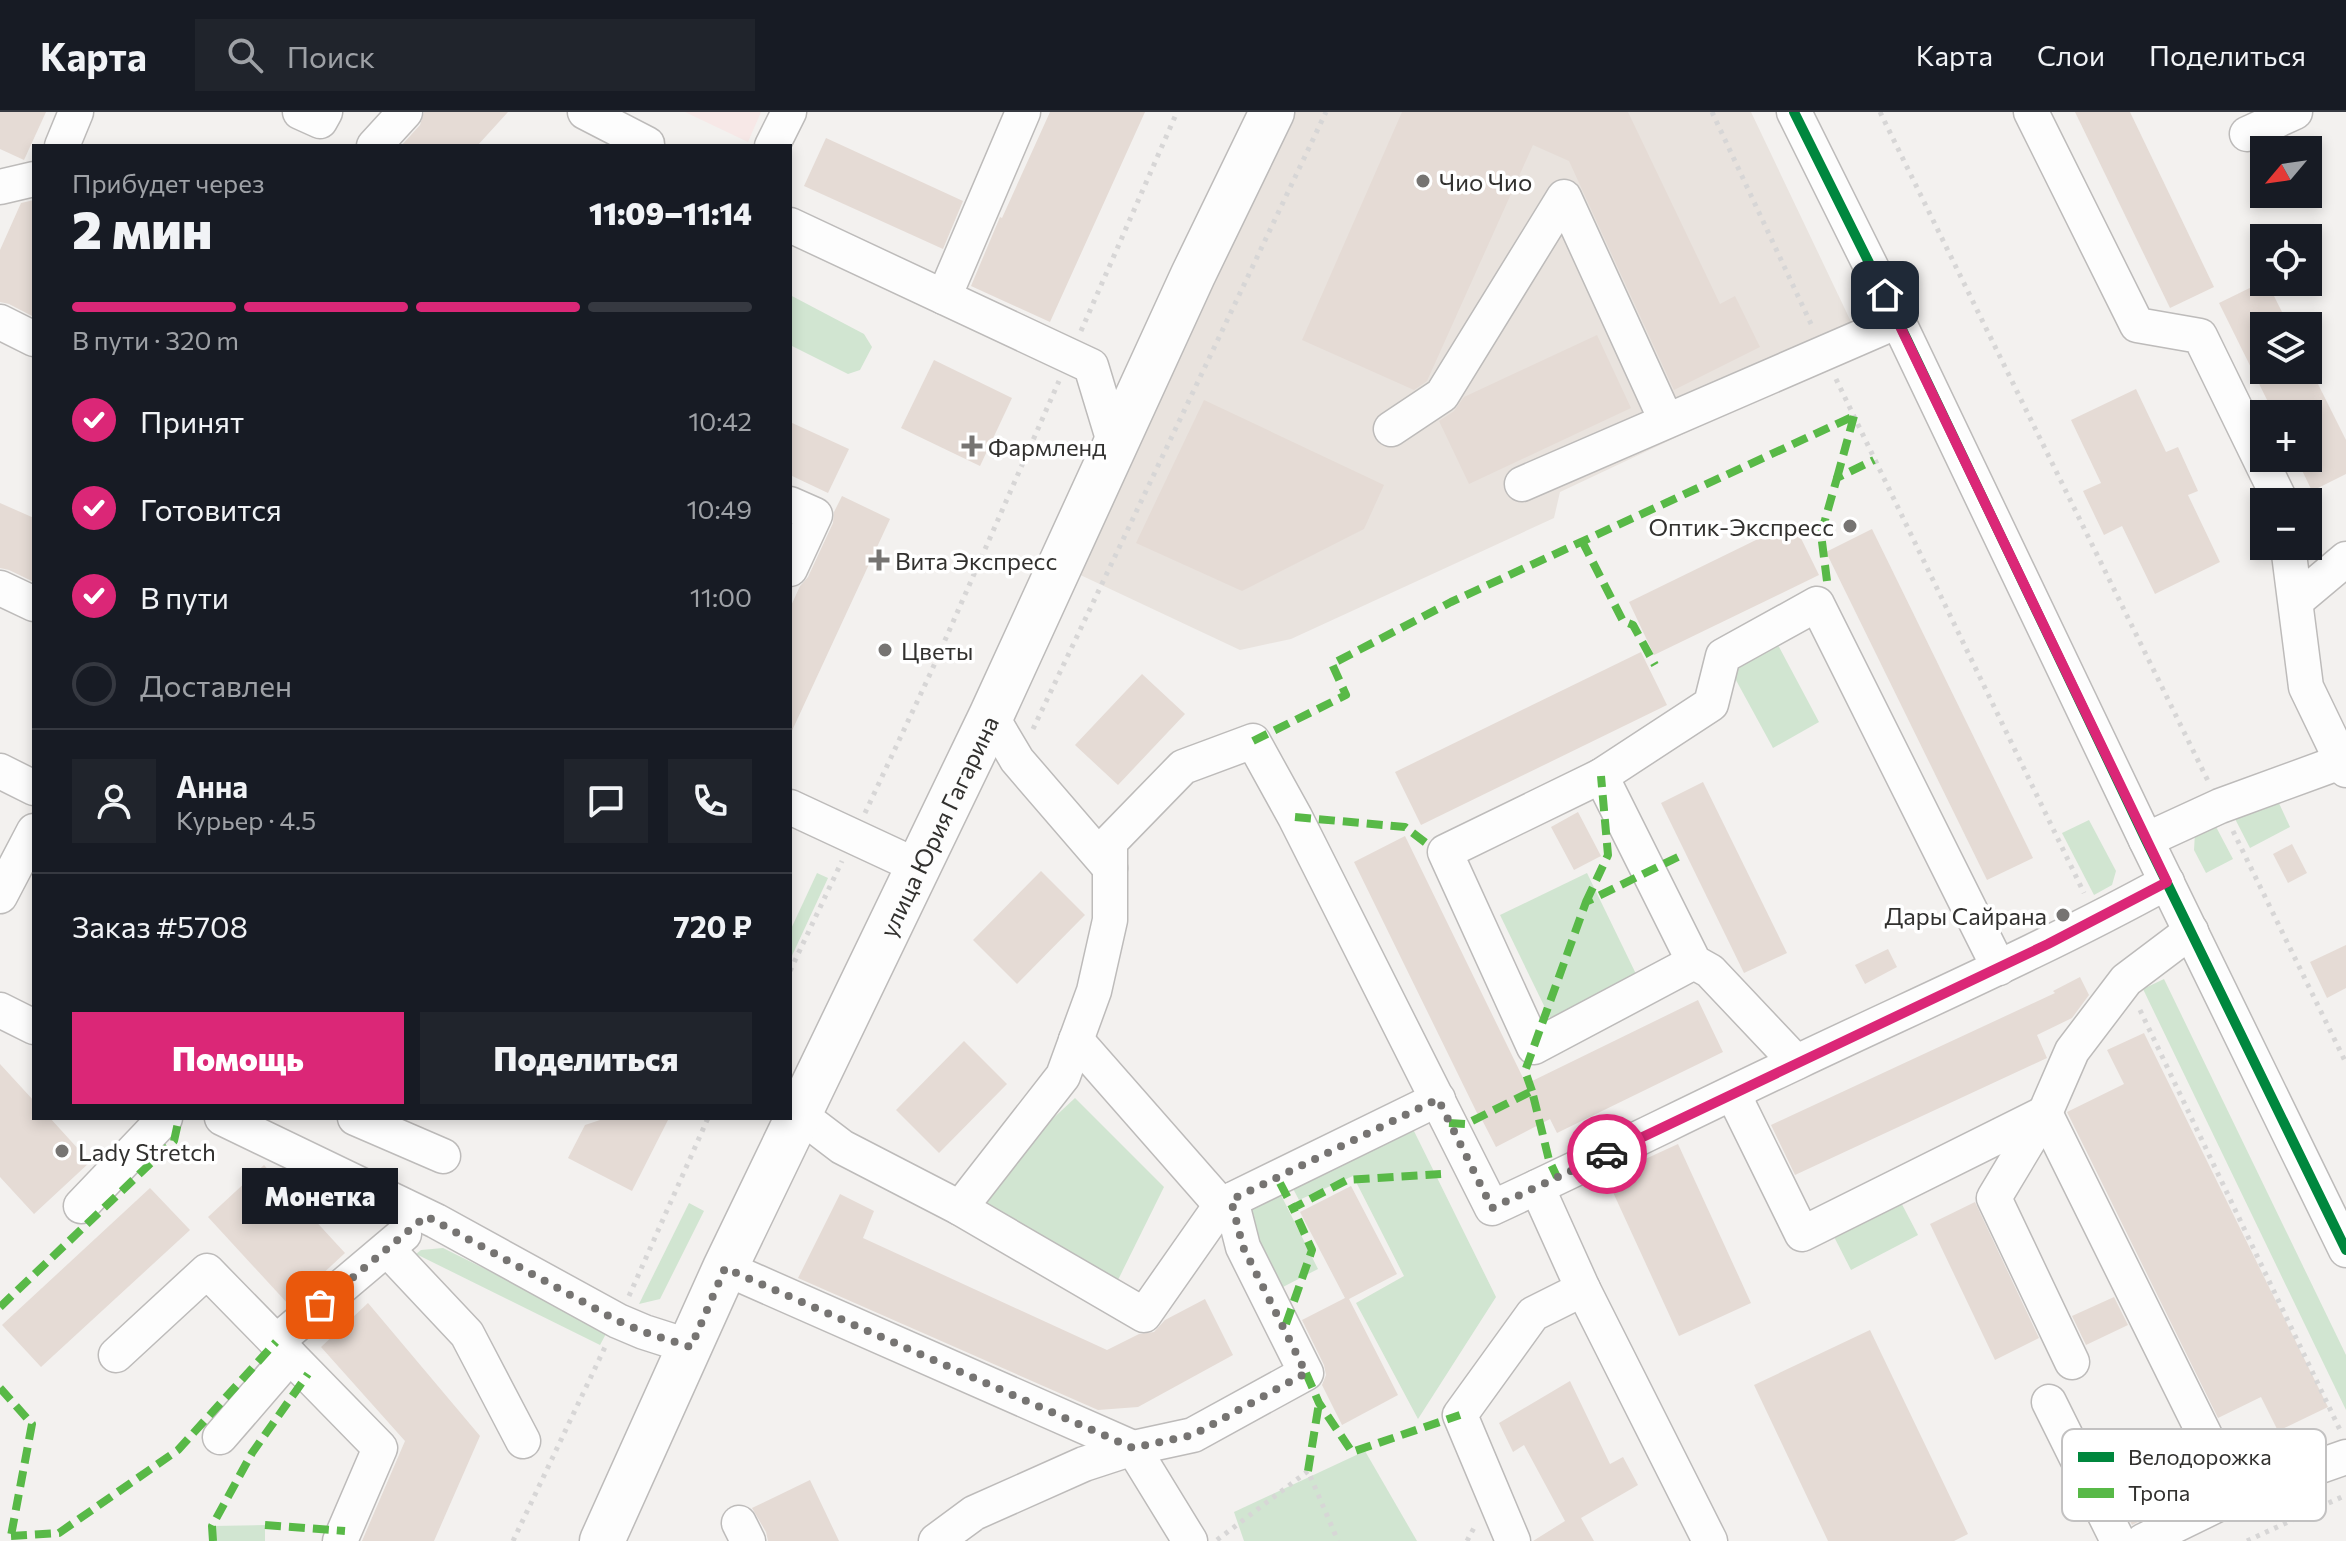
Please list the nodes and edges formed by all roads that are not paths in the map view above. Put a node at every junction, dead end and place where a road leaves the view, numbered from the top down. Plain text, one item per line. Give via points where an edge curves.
1 (76, 112) edge
2 (300, 112) edge
3 (325, 112) edge
4 (405, 112) edge
5 (585, 112) edge
6 (789, 112) edge
7 (1023, 112) edge
8 (1272, 112) edge
9 (1794, 112) edge
10 (2031, 112) edge
11 (2295, 112) edge
12 (2247, 134) dead end
13 (63, 144) edge
14 (376, 144) edge
15 (647, 144) edge
16 (773, 144) edge
17 (32, 179) edge
18 (0, 187) edge
19 (792, 226) edge
20 (944, 297) junction
21 (1898, 321) junction
22 (0, 322) edge
23 (32, 338) edge
24 (1666, 420) junction
25 (1391, 429) dead end
26 (1115, 445) junction
27 (1522, 484) dead end
28 (2274, 488) edge
29 (792, 505) edge
30 (2346, 559) edge
31 (2290, 560) edge
32 (792, 565) edge
33 (0, 588) edge
34 (2296, 601) junction
35 (32, 603) edge
36 (991, 716) junction
37 (2345, 764) edge
38 (0, 771) edge
39 (1601, 776) junction
40 (32, 787) edge
41 (792, 808) edge
42 (32, 835) edge
43 (2146, 840) junction
44 (919, 867) junction
45 (1110, 868) junction
46 (2167, 882) junction
47 (0, 896) edge
48 (2191, 931) junction
49 (1694, 962) junction
50 (1999, 968) junction
51 (0, 1010) edge
52 (32, 1026) edge
53 (1076, 1040) junction
54 (1796, 1062) junction
55 (1738, 1091) junction
56 (1438, 1099) junction
57 (2045, 1113) junction
58 (800, 1115) junction
59 (163, 1120) edge
60 (226, 1120) edge
61 (360, 1120) edge
62 (443, 1156) dead end
63 (1537, 1187) junction
64 (1226, 1202) junction
65 (81, 1206) dead end
66 (960, 1208) junction
67 (426, 1216) junction
68 (387, 1249) junction
69 (2346, 1250) edge
70 (725, 1268) junction
71 (1583, 1289) junction
72 (691, 1347) junction
73 (283, 1349) junction
74 (116, 1355) dead end
75 (2072, 1362) dead end
76 (2049, 1402) dead end
77 (2062, 1429) edge
78 (2203, 1429) edge
79 (220, 1437) dead end
80 (523, 1441) dead end
81 (1133, 1448) junction
82 (2346, 1457) edge
83 (2326, 1464) edge
84 (2108, 1521) edge
85 (2184, 1521) edge
86 (949, 1537) edge
87 (340, 1541) edge
88 (602, 1541) edge
89 (1190, 1541) edge
90 (1513, 1541) edge
91 (1710, 1541) edge
92 (2118, 1541) edge
93 (2143, 1541) edge

1 - 13 street
2 - 3 street via 320,121
4 - 14 street
5 - 15 street
6 - 16 street
7 - 20 street
8 - 26 main road, улица Юрия Гагарина
9 - 21 street
10 - 28 street via 2137,325 2200,336
11 - 12 street
17 - 18 street
19 - 20 street
20 - 26 street via 1091,366
21 - 24 street
21 - 43 street
22 - 23 street
24 - 25 street via 1564,197 1442,395
24 - 27 street
26 - 36 main road, улица Юрия Гагарина
29 - 32 street via 815,515
30 - 34 street
31 - 34 street
33 - 35 street
34 - 37 street via 2306,687
36 - 44 main road, улица Юрия Гагарина
36 - 45 street via 1017,760
37 - 43 street via 2220,806
38 - 40 street
39 - 49 street
39 - 49 street via 1445,852 1534,1047
39 - 50 street via 1711,704 1723,656 1817,604
41 - 44 street
42 - 47 street
43 - 46 street
44 - 58 main road, улица Юрия Гагарина
45 - 53 street via 1110,920
45 - 56 street via 1110,842 1183,767 1253,741
46 - 48 street
46 - 50 street
48 - 57 street via 2126,980 2072,1051
48 - 69 street
49 - 54 street via 1710,971
50 - 54 street
51 - 52 street
53 - 64 street
53 - 66 street via 1063,1076
54 - 55 street
55 - 57 street via 1739,1106 1802,1234
55 - 63 street
56 - 63 street via 1492,1208
56 - 64 street
57 - 75 street via 1994,1198
57 - 78 street
58 - 66 street via 842,1147
58 - 70 main road, улица Юрия Гагарина
59 - 65 street
60 - 67 street
61 - 62 street
63 - 71 street
64 - 66 street via 1144,1315
64 - 81 street via 1306,1373 1193,1435
67 - 68 street
67 - 72 street via 618,1321
68 - 73 street
68 - 80 street via 467,1334
70 - 72 main road, улица Юрия Гагарина
70 - 81 street
71 - 90 street via 1533,1314 1460,1415
71 - 91 street
72 - 88 main road, улица Юрия Гагарина
73 - 74 street via 207,1271
73 - 79 street
73 - 87 street via 380,1448
76 - 77 street
81 - 86 street via 974,1513
81 - 89 street
82 - 83 street
84 - 92 street
85 - 93 street

